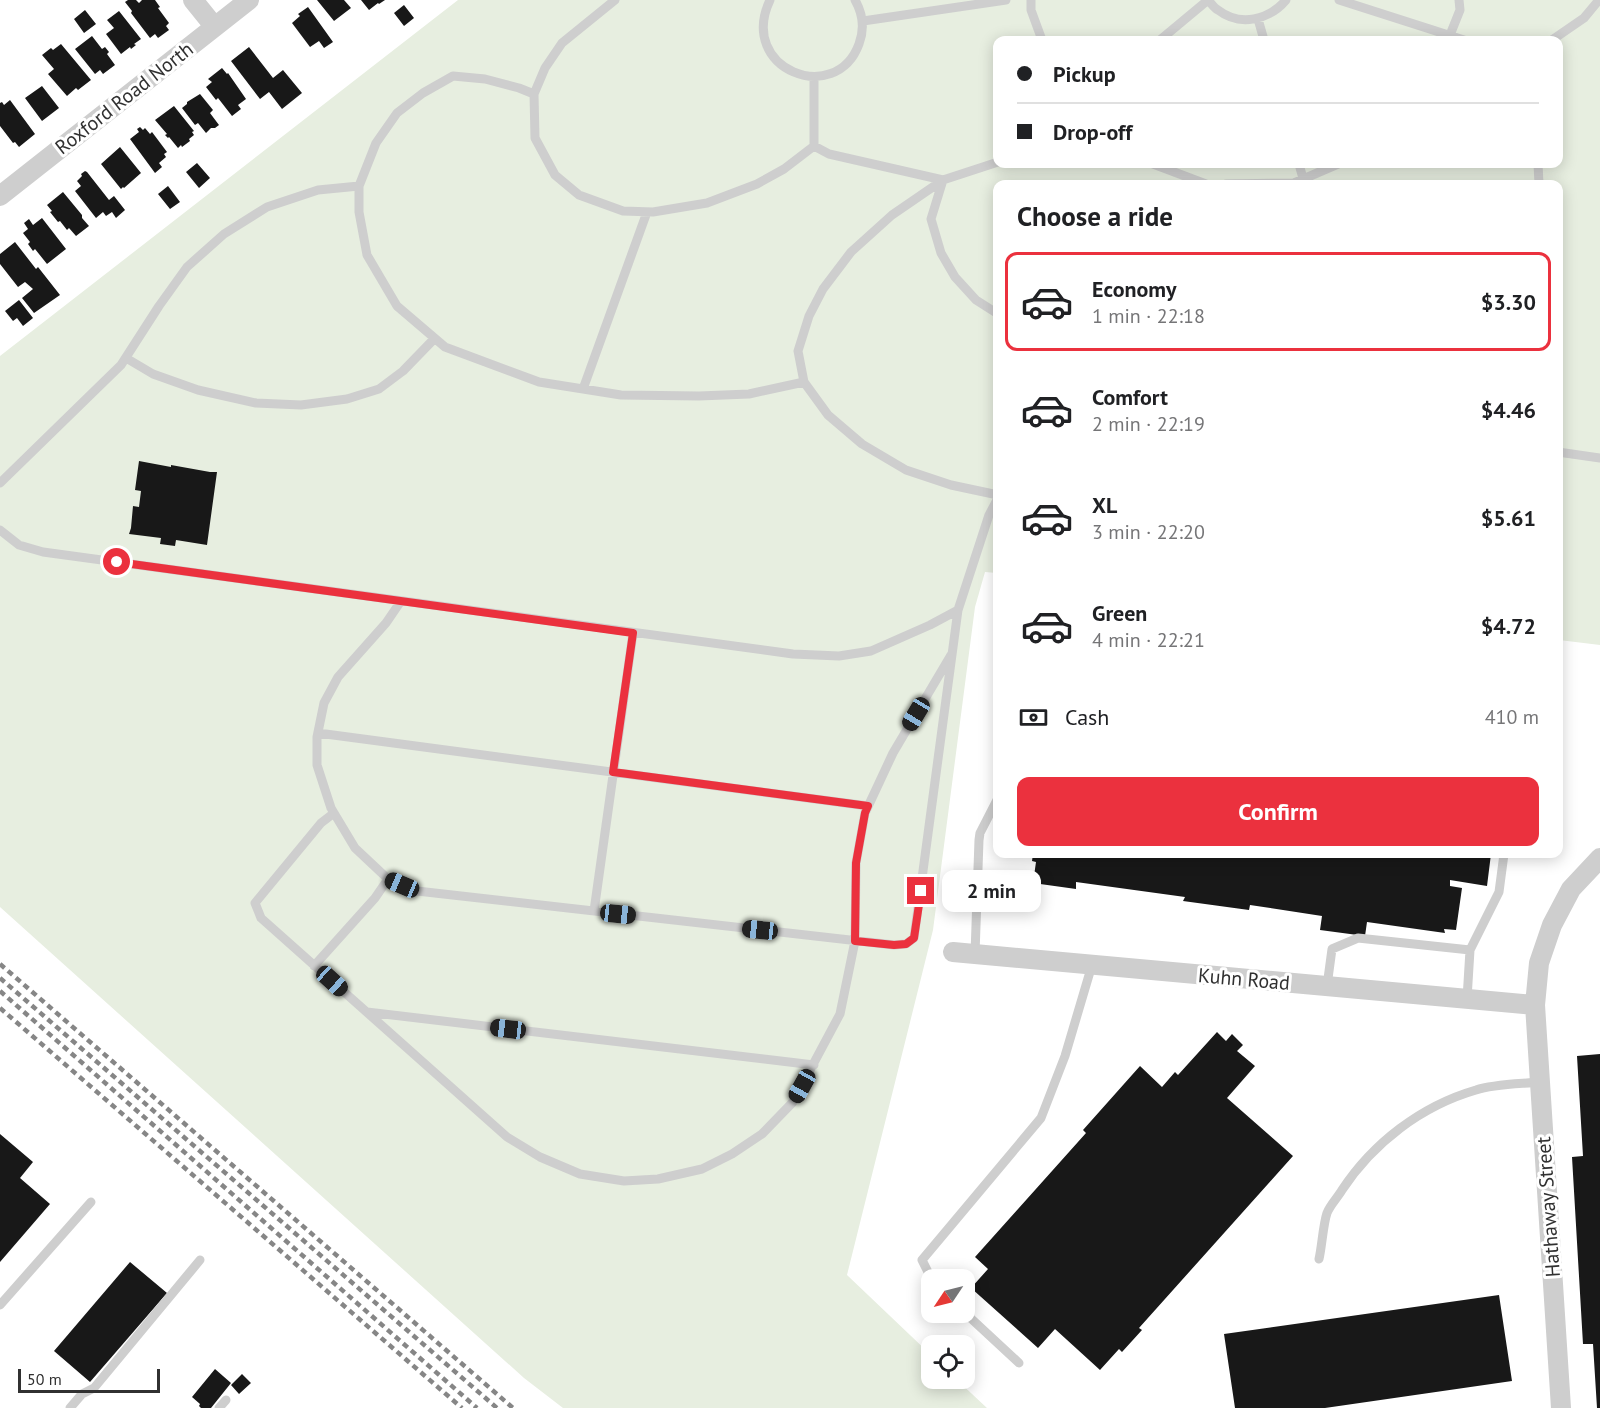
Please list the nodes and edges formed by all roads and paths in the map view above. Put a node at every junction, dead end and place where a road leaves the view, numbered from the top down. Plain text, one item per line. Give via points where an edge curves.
1 (193, 0) edge
2 (249, 0) edge
3 (615, 0) edge
4 (770, 0) edge
5 (855, 0) edge
6 (1006, 0) edge
7 (1030, 0) edge
8 (1208, 0) edge
9 (1286, 0) edge
10 (1339, 0) edge
11 (1460, 0) edge
12 (1599, 0) edge
13 (1258, 19) junction
14 (863, 21) junction
15 (214, 26) junction
16 (1041, 36) edge
17 (1165, 36) edge
18 (1263, 36) edge
19 (1442, 36) edge
20 (1449, 36) edge
21 (1558, 36) edge
22 (814, 77) junction
23 (534, 94) junction
24 (814, 146) junction
25 (993, 164) edge
26 (1164, 168) edge
27 (1330, 168) edge
28 (943, 180) junction
29 (1195, 180) edge
30 (1308, 180) edge
31 (359, 186) junction
32 (0, 196) edge
33 (647, 212) junction
34 (993, 311) edge
35 (434, 339) junction
36 (126, 358) junction
37 (804, 382) junction
38 (584, 389) junction
39 (1563, 453) edge
40 (1600, 458) edge
41 (0, 483) edge
42 (993, 496) edge
43 (993, 507) edge
44 (0, 530) edge
45 (401, 601) junction
46 (958, 610) junction
47 (633, 633) junction
48 (951, 655) junction
49 (318, 733) junction
50 (613, 772) junction
51 (868, 806) junction
52 (993, 808) edge
53 (334, 813) junction
54 (1503, 858) edge
55 (1600, 858) edge
56 (388, 879) junction
57 (594, 911) junction
58 (855, 941) junction
59 (1470, 950) junction
60 (953, 952) dead end
61 (975, 954) junction
62 (1092, 965) junction
63 (314, 966) junction
64 (1327, 986) junction
65 (1467, 999) junction
66 (1535, 1005) junction
67 (367, 1012) junction
68 (814, 1065) junction
69 (1540, 1082) junction
70 (91, 1202) dead end
71 (1319, 1259) dead end
72 (200, 1260) dead end
73 (926, 1269) edge
74 (0, 1305) edge
75 (975, 1322) edge
76 (1019, 1363) dead end
77 (70, 1408) edge
78 (1561, 1408) edge

1 - 15 street
2 - 15 street, Roxford Road North
3 - 23 lane via 562,43
4 - 22 lane via 762,28 772,57 798,75
5 - 14 lane
6 - 14 lane
7 - 16 lane
8 - 13 lane via 1230,17
8 - 17 lane
9 - 13 lane
10 - 19 lane
11 - 20 lane
12 - 21 lane via 1584,18
13 - 18 lane
14 - 22 lane via 857,50 849,61 827,75
15 - 32 street, Roxford Road North
22 - 24 lane
23 - 31 lane via 485,79 453,76 397,113 376,143
23 - 33 lane via 535,138 555,176 579,195 623,211
24 - 28 lane via 829,154
24 - 33 lane via 756,184 707,203
25 - 28 lane
26 - 29 lane
27 - 30 lane
28 - 34 lane via 932,219 941,253 975,300
28 - 37 lane via 892,215 850,252 823,289 798,351
31 - 35 lane via 367,255 397,306
31 - 36 lane via 318,190 267,207 224,234 187,267
33 - 38 lane
35 - 36 lane via 379,389 347,399 301,405 256,404 198,390 153,374
35 - 38 lane via 445,347 539,382
36 - 41 lane
37 - 38 lane via 749,394 699,396 621,395
37 - 42 lane via 828,415 862,444 906,470
39 - 40 lane
43 - 46 lane
44 - 45 lane via 18,545 43,552
45 - 47 lane
45 - 49 lane via 338,677 324,703
46 - 47 lane via 871,651 839,656 793,654
46 - 48 lane
47 - 50 lane
48 - 51 lane via 893,753
48 - 58 lane via 914,938 906,944 894,945
49 - 50 lane
49 - 53 lane via 317,765
50 - 51 lane
50 - 57 lane
51 - 58 lane via 856,863
52 - 61 lane via 979,840
53 - 56 lane via 355,848
53 - 63 lane via 321,823 255,903 261,918
54 - 59 lane via 1499,892
55 - 66 street, Hathaway Street via 1571,888 1552,925 1539,963
56 - 57 lane via 417,891
56 - 63 lane
57 - 58 lane
58 - 68 lane via 840,1014
59 - 64 lane via 1358,938 1332,949
59 - 65 lane
60 - 61 street, Kuhn Road
61 - 62 street, Kuhn Road
62 - 64 street, Kuhn Road
62 - 73 lane via 1065,1056 1041,1118 922,1260
63 - 67 lane
64 - 65 street, Kuhn Road
65 - 66 street, Kuhn Road
66 - 69 street, Hathaway Street
67 - 68 lane
67 - 68 lane via 507,1137 580,1174 624,1181 657,1179 702,1169 732,1154 762,1134 793,1102
69 - 71 lane via 1478,1089 1424,1112 1397,1130 1353,1174 1328,1213
69 - 78 street, Hathaway Street
70 - 74 lane
72 - 77 lane via 94,1388 82,1394
75 - 76 lane

